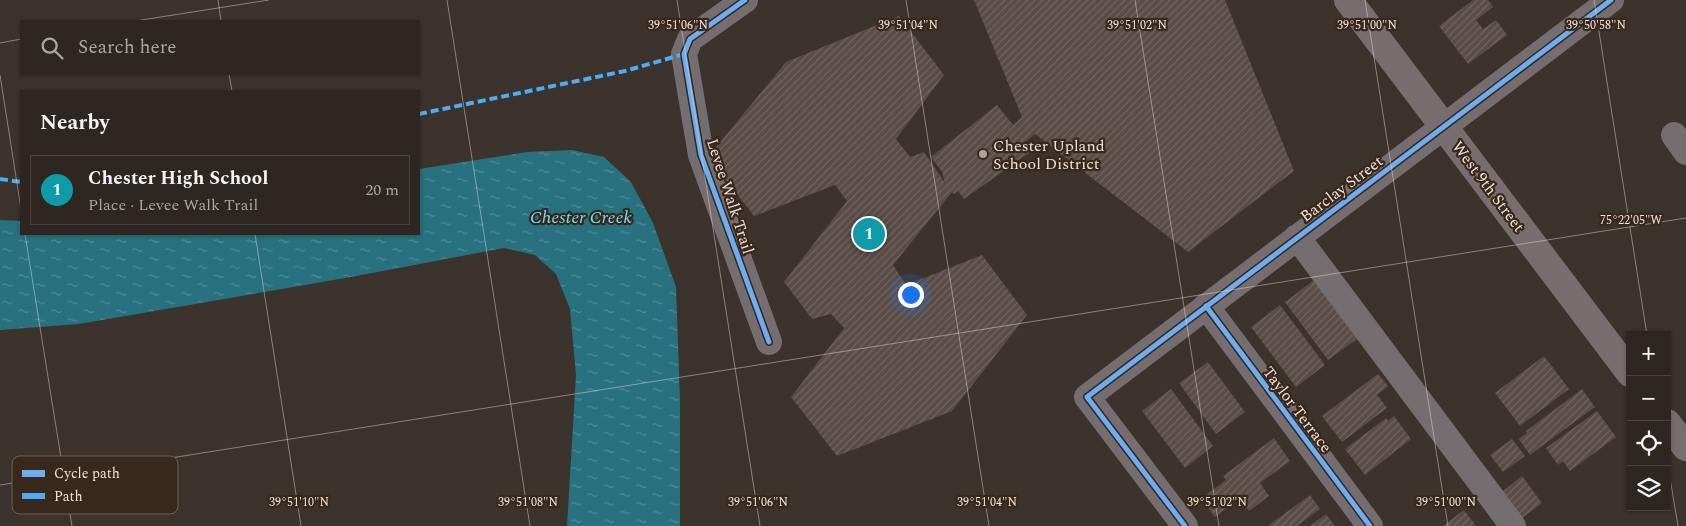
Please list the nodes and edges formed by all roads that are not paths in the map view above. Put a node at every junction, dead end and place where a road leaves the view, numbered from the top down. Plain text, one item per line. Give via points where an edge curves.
1 (745, 0) edge
2 (1348, 0) edge
3 (1611, 0) edge
4 (1581, 9) edge
5 (1444, 127) junction
6 (1297, 238) junction
7 (1206, 306) junction
8 (769, 342) dead end
9 (1626, 368) edge
10 (1671, 427) edge
11 (1686, 447) edge
12 (1184, 526) edge
13 (1370, 526) edge
14 (1514, 526) edge

1 - 8 street, Levee Walk Trail via 690,39 684,54 701,155
2 - 5 main road, West 9th Street
3 - 4 street, Barclay Street
4 - 5 street, Barclay Street
5 - 6 street, Barclay Street
5 - 9 main road, West 9th Street
6 - 7 street, Barclay Street
6 - 14 street
7 - 12 street, Barclay Street via 1087,397
7 - 13 street, Taylor Terrace
10 - 11 main road

